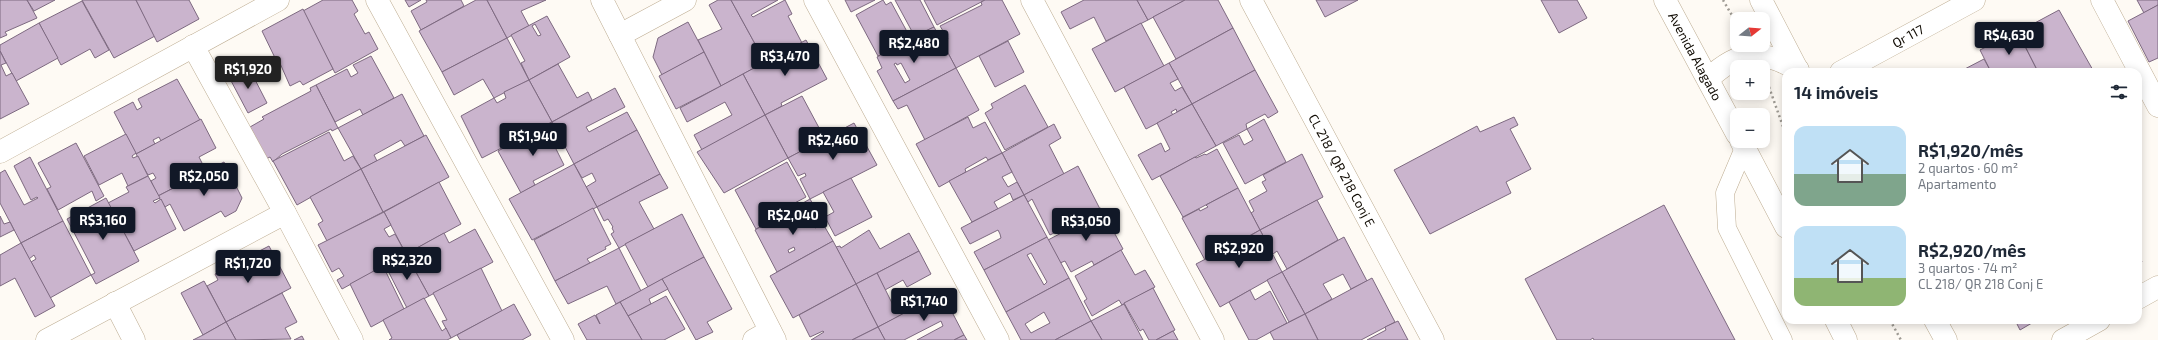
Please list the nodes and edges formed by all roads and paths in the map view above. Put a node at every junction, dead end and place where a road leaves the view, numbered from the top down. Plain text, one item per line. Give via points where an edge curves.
1 (278, 0) edge
2 (377, 0) edge
3 (602, 0) edge
4 (685, 0) edge
5 (815, 0) edge
6 (1032, 0) edge
7 (1251, 0) edge
8 (1666, 0) edge
9 (1723, 0) edge
10 (1761, 0) edge
11 (1974, 0) edge
12 (2102, 0) edge
13 (1730, 12) edge
14 (620, 35) junction
15 (193, 46) junction
16 (1794, 68) edge
17 (1796, 68) edge
18 (1848, 68) edge
19 (2138, 68) edge
20 (2142, 76) edge
21 (1708, 79) junction
22 (1770, 89) edge
23 (2158, 106) edge
24 (1730, 120) edge
25 (1782, 123) edge
26 (1739, 148) edge
27 (1745, 148) edge
28 (0, 152) edge
29 (285, 212) junction
30 (1782, 219) edge
31 (2158, 287) edge
32 (2142, 296) edge
33 (115, 304) junction
34 (1838, 324) edge
35 (1892, 324) edge
36 (1937, 324) edge
37 (2092, 324) edge
38 (766, 337) edge
39 (47, 340) edge
40 (134, 340) edge
41 (352, 340) edge
42 (563, 340) edge
43 (998, 340) edge
44 (1213, 340) edge
45 (1433, 340) edge
46 (1783, 340) edge
47 (1846, 340) edge
48 (1901, 340) edge
49 (1946, 340) edge
50 (2063, 340) edge

1 - 15 street
2 - 42 street
3 - 14 street
4 - 14 street
5 - 43 street
6 - 44 street
7 - 45 street, CL 218/ QR 218 Conj E
8 - 21 street, Avenida Alagado
9 - 13 path
10 - 17 street
11 - 18 street, Qr 117
12 - 19 street
14 - 38 street
15 - 28 street
15 - 29 street
16 - 21 street via 1780,59 1754,54 1733,60
20 - 23 street
21 - 24 street, Avenida Alagado
22 - 25 path
26 - 46 lane via 1725,193 1727,228
27 - 30 street, Avenida Alagado
29 - 33 street
29 - 41 street
31 - 32 street
33 - 39 street
33 - 40 street
34 - 47 street
35 - 48 path
36 - 49 street
37 - 50 street

